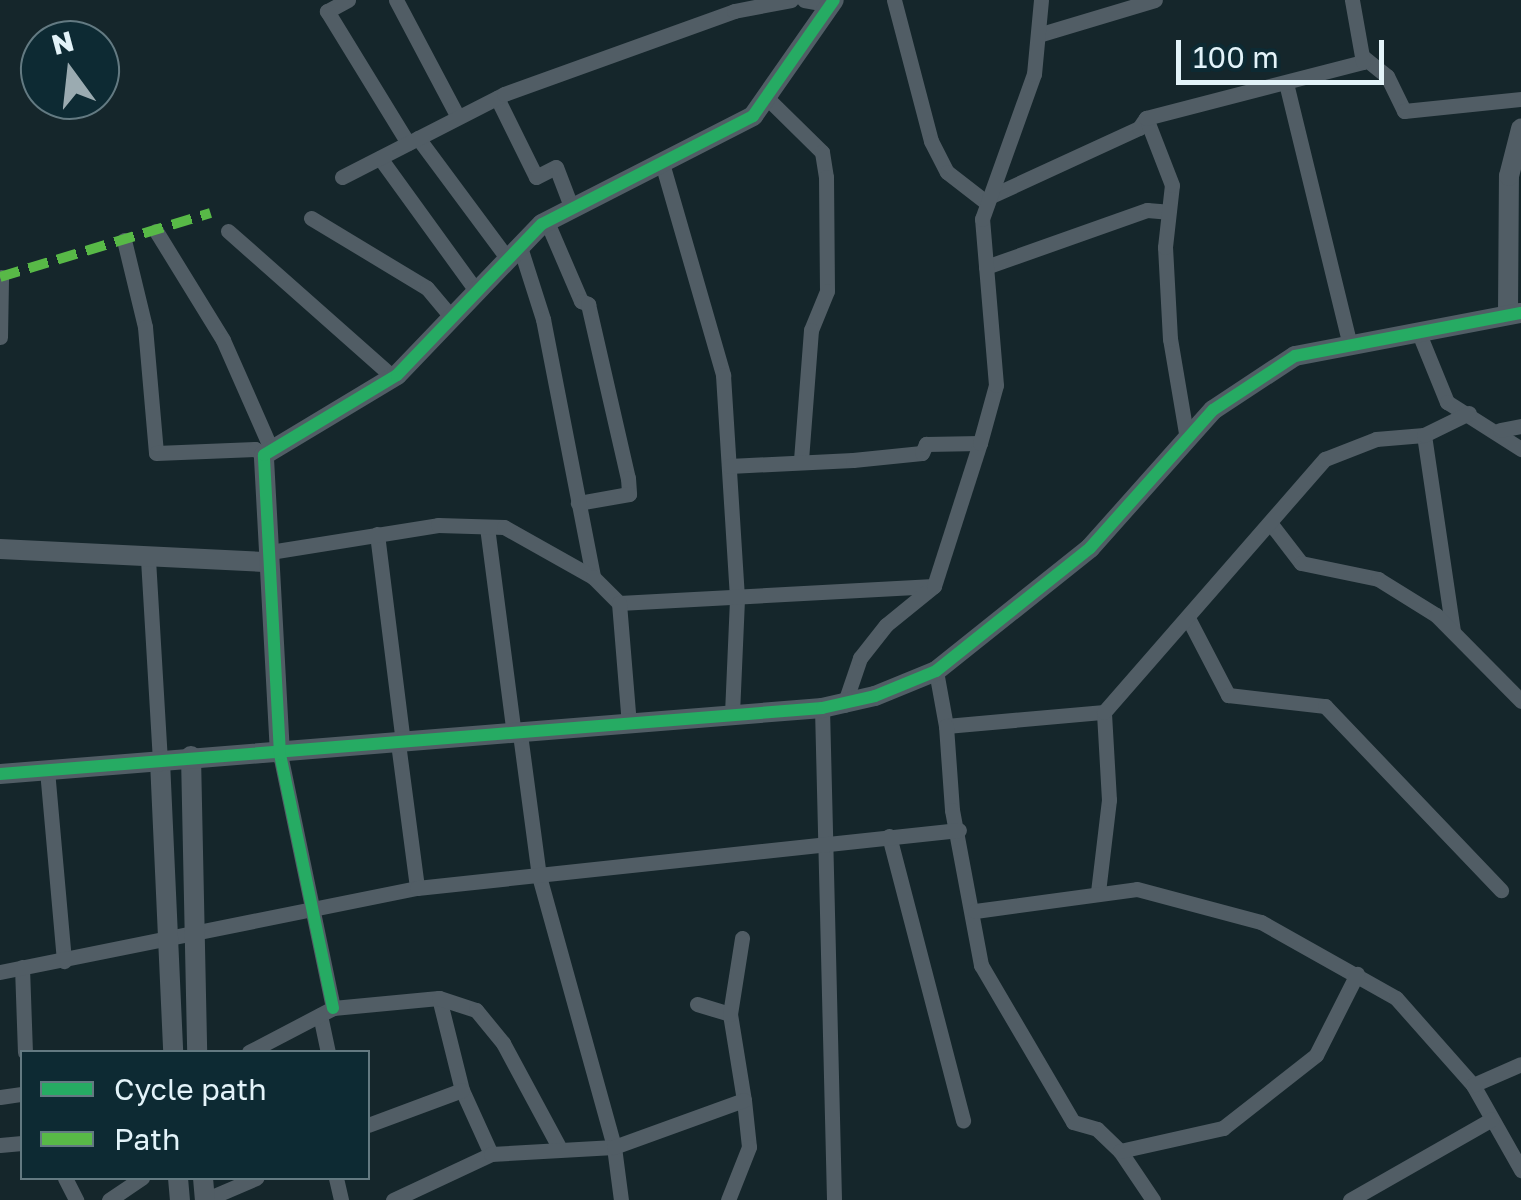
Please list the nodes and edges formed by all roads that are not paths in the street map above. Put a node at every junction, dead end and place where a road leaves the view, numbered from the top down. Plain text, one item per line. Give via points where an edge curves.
1 (348, 0) edge
2 (396, 0) edge
3 (791, 0) edge
4 (804, 0) edge
5 (894, 0) edge
6 (1041, 0) edge
7 (1155, 0) edge
8 (1352, 0) edge
9 (828, 1) edge
10 (1038, 36) junction
11 (1362, 56) junction
12 (1286, 83) junction
13 (764, 96) junction
14 (497, 98) junction
15 (1521, 99) edge
16 (458, 118) junction
17 (1146, 118) junction
18 (1521, 129) edge
19 (413, 141) junction
20 (380, 158) junction
21 (662, 163) junction
22 (342, 177) dead end
23 (988, 200) junction
24 (572, 209) junction
25 (1168, 212) junction
26 (311, 218) dead end
27 (547, 222) junction
28 (156, 231) dead end
29 (228, 231) dead end
30 (124, 240) dead end
31 (514, 253) junction
32 (986, 267) junction
33 (1, 276) edge
34 (477, 292) junction
35 (1514, 313) edge
36 (452, 318) junction
37 (1418, 332) junction
38 (0, 337) edge
39 (1350, 344) junction
40 (392, 377) junction
41 (1469, 413) junction
42 (1521, 426) edge
43 (1500, 430) junction
44 (1424, 434) junction
45 (1187, 438) junction
46 (980, 443) junction
47 (1521, 448) edge
48 (268, 453) junction
49 (801, 459) junction
50 (729, 466) junction
51 (578, 503) junction
52 (1271, 524) junction
53 (486, 526) junction
54 (377, 534) junction
55 (0, 548) edge
56 (270, 557) junction
57 (148, 559) junction
58 (593, 577) junction
59 (934, 586) junction
60 (737, 599) junction
61 (620, 603) junction
62 (1188, 618) junction
63 (1453, 632) junction
64 (936, 672) junction
65 (1521, 700) edge
66 (844, 705) junction
67 (822, 708) junction
68 (1104, 712) junction
69 (732, 714) junction
70 (629, 724) junction
71 (946, 726) junction
72 (517, 734) junction
73 (400, 743) junction
74 (280, 754) junction
75 (191, 756) junction
76 (160, 761) junction
77 (48, 770) junction
78 (0, 774) edge
79 (959, 830) junction
80 (889, 836) junction
81 (828, 842) junction
82 (539, 876) junction
83 (417, 888) junction
84 (1501, 890) dead end
85 (1098, 892) junction
86 (308, 909) junction
87 (974, 911) junction
88 (194, 934) junction
89 (742, 938) dead end
90 (168, 939) junction
91 (64, 962) junction
92 (22, 968) junction
93 (0, 972) edge
94 (1358, 974) junction
95 (439, 998) junction
96 (697, 1004) dead end
97 (327, 1012) junction
98 (730, 1014) junction
99 (25, 1050) edge
100 (173, 1050) edge
101 (197, 1050) edge
102 (254, 1050) edge
103 (328, 1050) edge
104 (1521, 1064) edge
105 (1473, 1086) junction
106 (462, 1090) junction
107 (744, 1100) junction
108 (1492, 1119) junction
109 (963, 1121) dead end
110 (370, 1125) edge
111 (558, 1146) junction
112 (614, 1147) junction
113 (1120, 1151) junction
114 (491, 1154) junction
115 (1521, 1170) edge
116 (139, 1180) edge
117 (251, 1180) edge
118 (109, 1200) edge
119 (205, 1200) edge
120 (393, 1200) edge
121 (621, 1200) edge
122 (728, 1200) edge
123 (834, 1200) edge
124 (1153, 1200) edge
125 (1350, 1200) edge

1 - 19 street via 328,11
2 - 16 street
3 - 14 street via 734,11
4 - 9 street
5 - 23 street via 931,141 948,172
6 - 10 street
7 - 10 street
8 - 11 street
9 - 13 street
10 - 23 street via 1034,74
11 - 12 street via 1363,62
11 - 15 street via 1387,76 1404,111 1450,112
12 - 17 street
12 - 39 street
13 - 21 street via 753,116
13 - 49 street via 822,152 826,177 828,291 812,330
14 - 16 street
14 - 24 street via 536,177 556,167
16 - 19 street
17 - 23 street via 1139,128
17 - 25 street via 1172,184
18 - 35 street via 1508,176
19 - 20 street
19 - 31 street
20 - 22 street
20 - 34 street
21 - 24 street
21 - 50 street via 723,374
23 - 32 street
24 - 27 street
25 - 32 street via 1146,210
25 - 45 street via 1170,339
26 - 36 street via 427,288
27 - 31 street
27 - 51 street via 580,301 588,304 628,478 628,494
28 - 48 street via 223,340
29 - 40 street
30 - 48 street via 145,327 156,453
31 - 34 street
31 - 51 street via 544,319
32 - 46 street via 996,385
33 - 38 street
34 - 36 street
35 - 37 street
36 - 40 street
37 - 39 street
37 - 41 street via 1447,402
39 - 45 street via 1295,356 1213,410
40 - 48 street
41 - 43 street
41 - 44 street
42 - 43 street
43 - 47 street
44 - 52 street via 1376,439 1326,459
44 - 63 street
45 - 64 street via 1090,548
46 - 49 street via 926,444 922,453 853,460
46 - 59 street
48 - 56 street
49 - 50 street
50 - 60 street
51 - 58 street
52 - 62 street
52 - 63 street via 1301,563 1378,578
53 - 54 street
53 - 58 street via 504,527
53 - 72 street
54 - 56 street
54 - 73 street
55 - 57 street
56 - 57 street
56 - 74 street
57 - 76 street
58 - 61 street
59 - 60 street
59 - 66 street via 860,658
60 - 61 street
60 - 69 street
61 - 70 street
62 - 68 street
62 - 84 street via 1228,695 1326,706
63 - 65 street
64 - 66 street
64 - 71 street
66 - 67 street
67 - 69 street
67 - 81 street
68 - 71 street
68 - 85 street via 1110,800
69 - 70 street
70 - 72 street
71 - 79 street
72 - 73 street
72 - 82 street
73 - 74 street
73 - 83 street
74 - 75 street
74 - 86 street
75 - 76 street
75 - 88 street
76 - 77 street
76 - 90 street
77 - 78 street
77 - 91 street
79 - 80 street
79 - 87 street
80 - 81 street
80 - 109 street
81 - 82 street
81 - 123 street
82 - 83 street
82 - 112 street
83 - 86 street
85 - 87 street
85 - 94 street via 1136,889 1210,904 1261,922
86 - 88 street
86 - 97 street
87 - 113 street via 981,964 1072,1122 1098,1130
88 - 90 street
88 - 101 street
89 - 98 street
90 - 91 street
90 - 100 street
91 - 92 street
92 - 93 street
92 - 99 street
94 - 105 street via 1396,998
94 - 113 street via 1316,1055 1223,1128
95 - 97 street
95 - 106 street
95 - 111 street via 476,1010 503,1042
96 - 98 street
97 - 102 street
97 - 103 street
98 - 107 street
104 - 105 street
105 - 108 street
106 - 110 street
106 - 114 street
107 - 112 street
107 - 122 street via 748,1147
108 - 115 street
108 - 125 street
111 - 112 street
111 - 114 street
112 - 121 street
113 - 124 street
114 - 120 street
116 - 118 street
117 - 119 street

